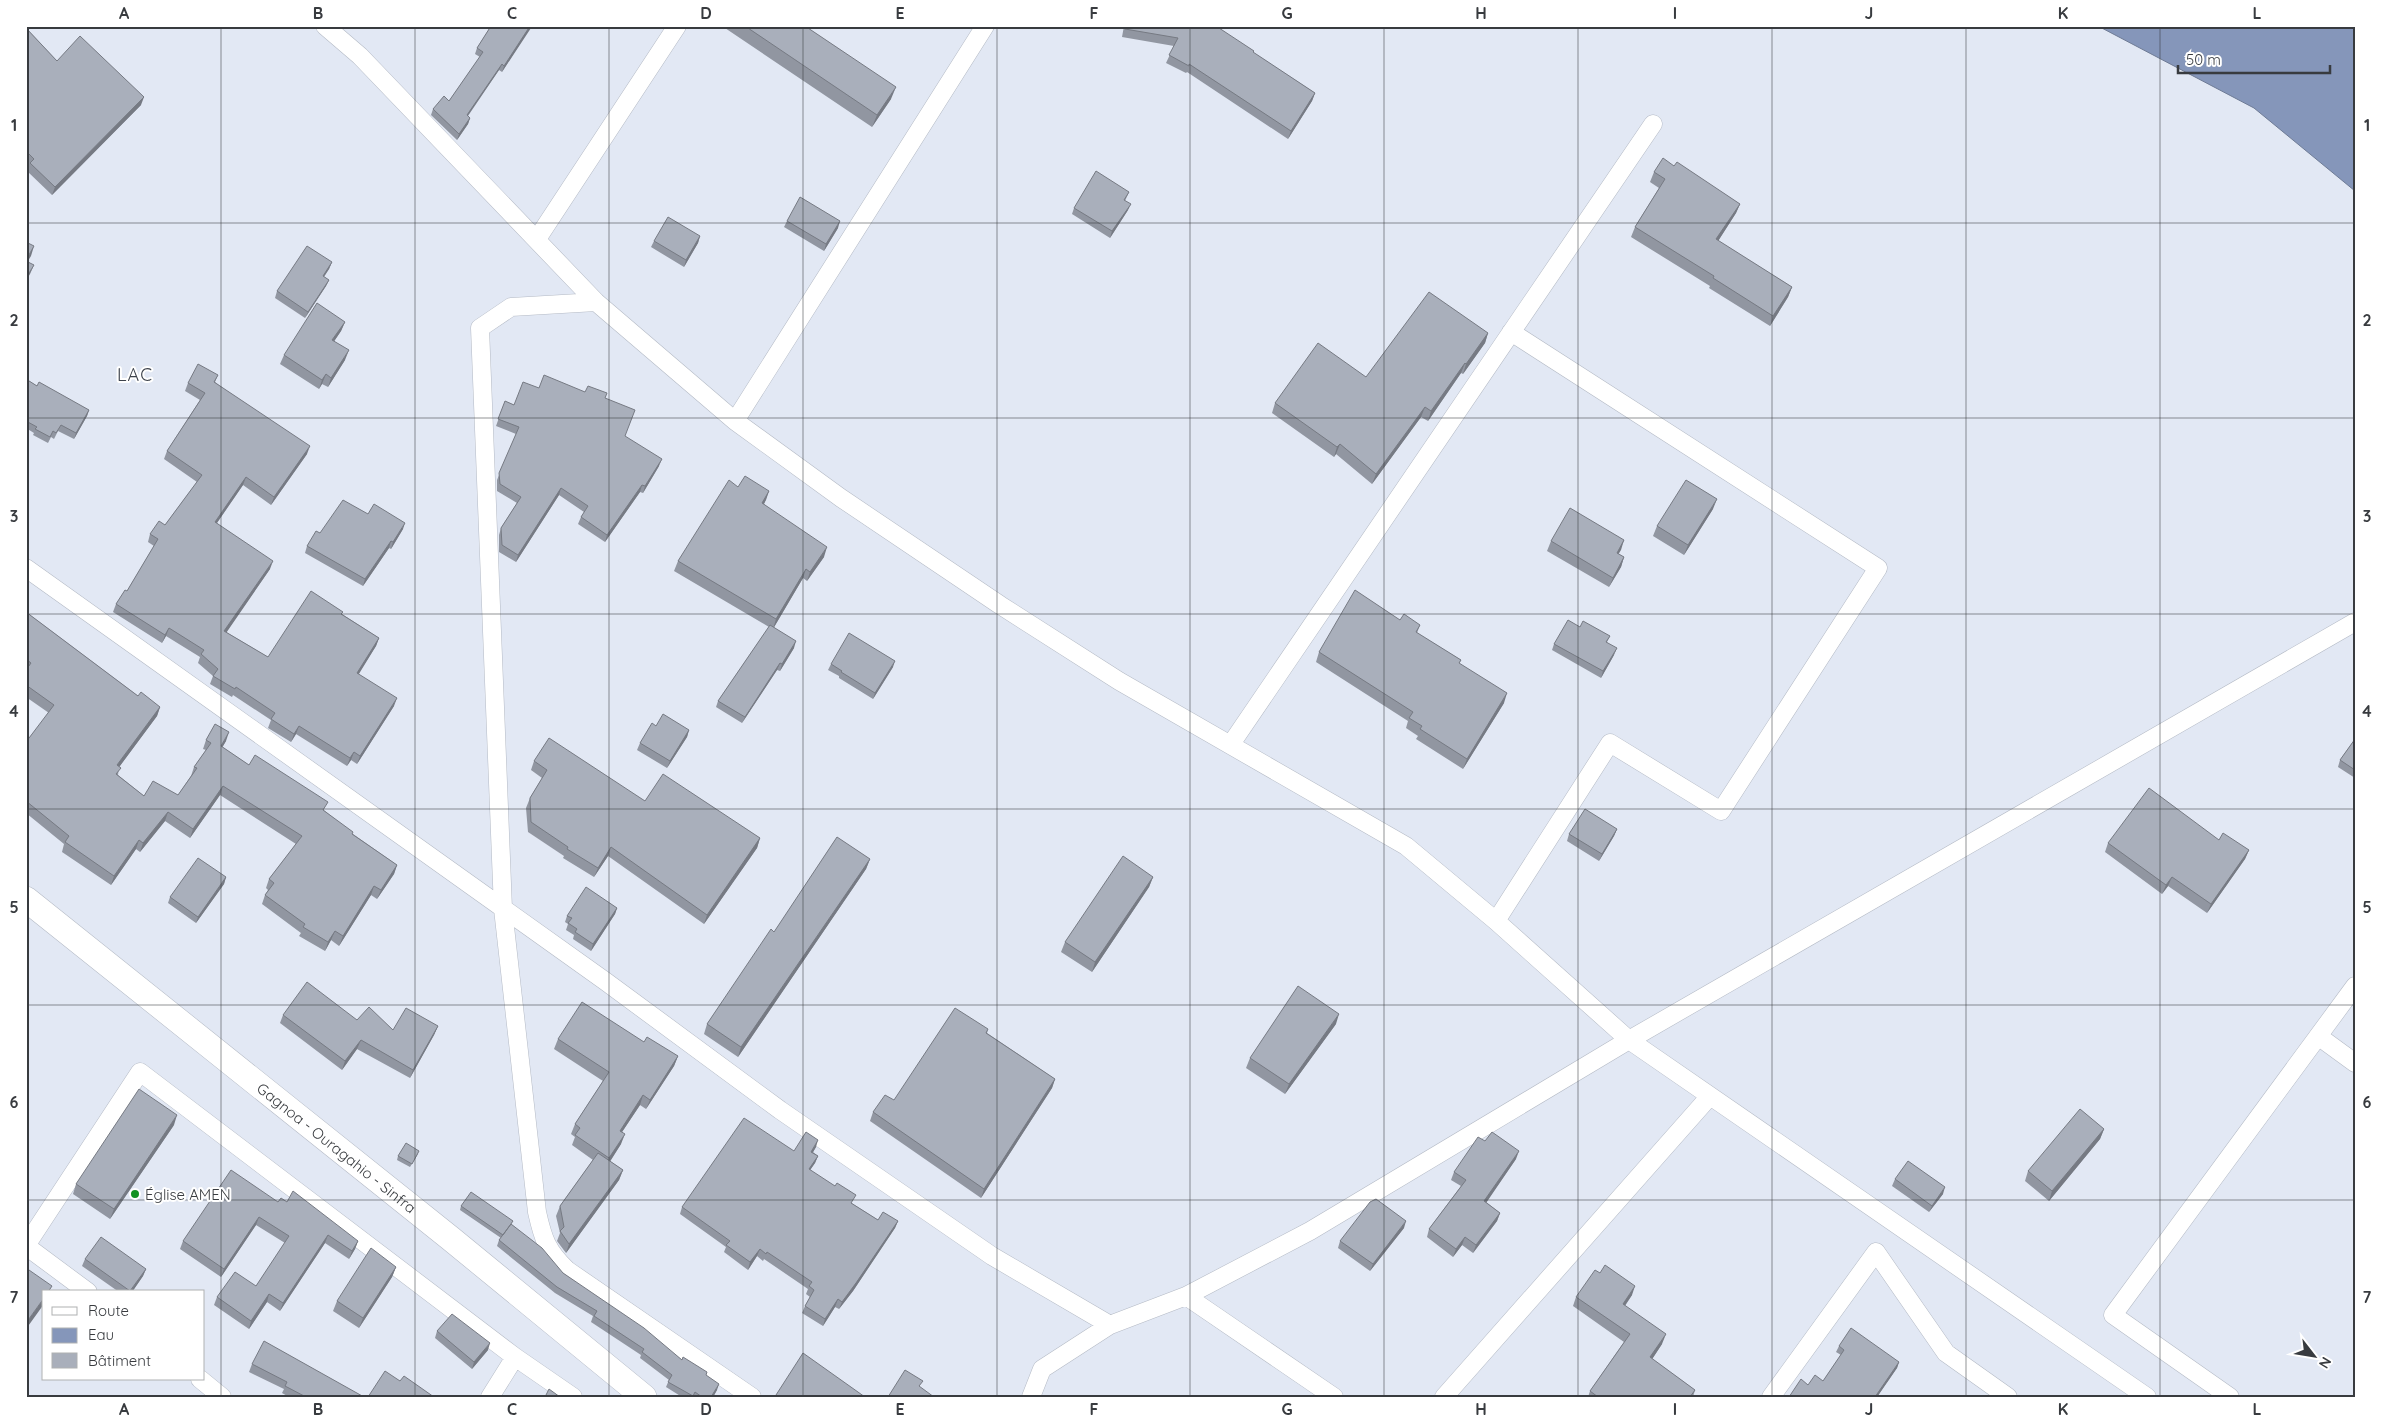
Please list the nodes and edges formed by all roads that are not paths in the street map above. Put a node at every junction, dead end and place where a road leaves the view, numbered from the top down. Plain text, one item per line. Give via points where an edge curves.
1 (325, 26) edge
2 (677, 26) edge
3 (984, 26) edge
4 (1653, 124) dead end
5 (537, 239) junction
6 (596, 302) junction
7 (1511, 332) junction
8 (734, 421) junction
9 (26, 568) edge
10 (2355, 622) edge
11 (1232, 744) junction
12 (26, 899) edge
13 (502, 909) junction
14 (1496, 921) junction
15 (2355, 986) edge
16 (2318, 1036) junction
17 (1629, 1040) junction
18 (2355, 1063) edge
19 (1710, 1096) junction
20 (27, 1245) edge
21 (85, 1290) edge
22 (1186, 1296) junction
23 (1110, 1325) junction
24 (515, 1357) junction
25 (201, 1380) edge
26 (222, 1397) edge
27 (490, 1397) edge
28 (573, 1397) edge
29 (644, 1397) edge
30 (752, 1397) edge
31 (1031, 1397) edge
32 (1334, 1397) edge
33 (1444, 1397) edge
34 (1770, 1397) edge
35 (2008, 1397) edge
36 (2147, 1397) edge
37 (2230, 1397) edge

1 - 5 street via 360,56
2 - 5 street
3 - 8 street
4 - 7 street
5 - 6 street
6 - 8 street
6 - 13 street via 511,307 480,328
7 - 11 street
7 - 14 street via 1878,568 1721,811 1610,743
8 - 11 street via 1000,605 1119,681
9 - 13 street
10 - 17 street
11 - 14 street via 1406,846
12 - 29 main road, Gagnoa - Ouragahio - Sinfra via 420,1213
13 - 23 street via 780,1110 992,1256
13 - 30 street via 542,1238 551,1255 567,1270
14 - 17 street
15 - 16 street
16 - 18 street
16 - 37 street via 2113,1315
17 - 19 street
17 - 22 street via 1310,1232
19 - 33 street
19 - 36 street
20 - 21 street
20 - 24 street via 140,1072
22 - 23 street
22 - 32 street
23 - 31 street via 1042,1370
24 - 27 street
24 - 28 street
25 - 26 street
34 - 35 street via 1876,1252 1946,1353

